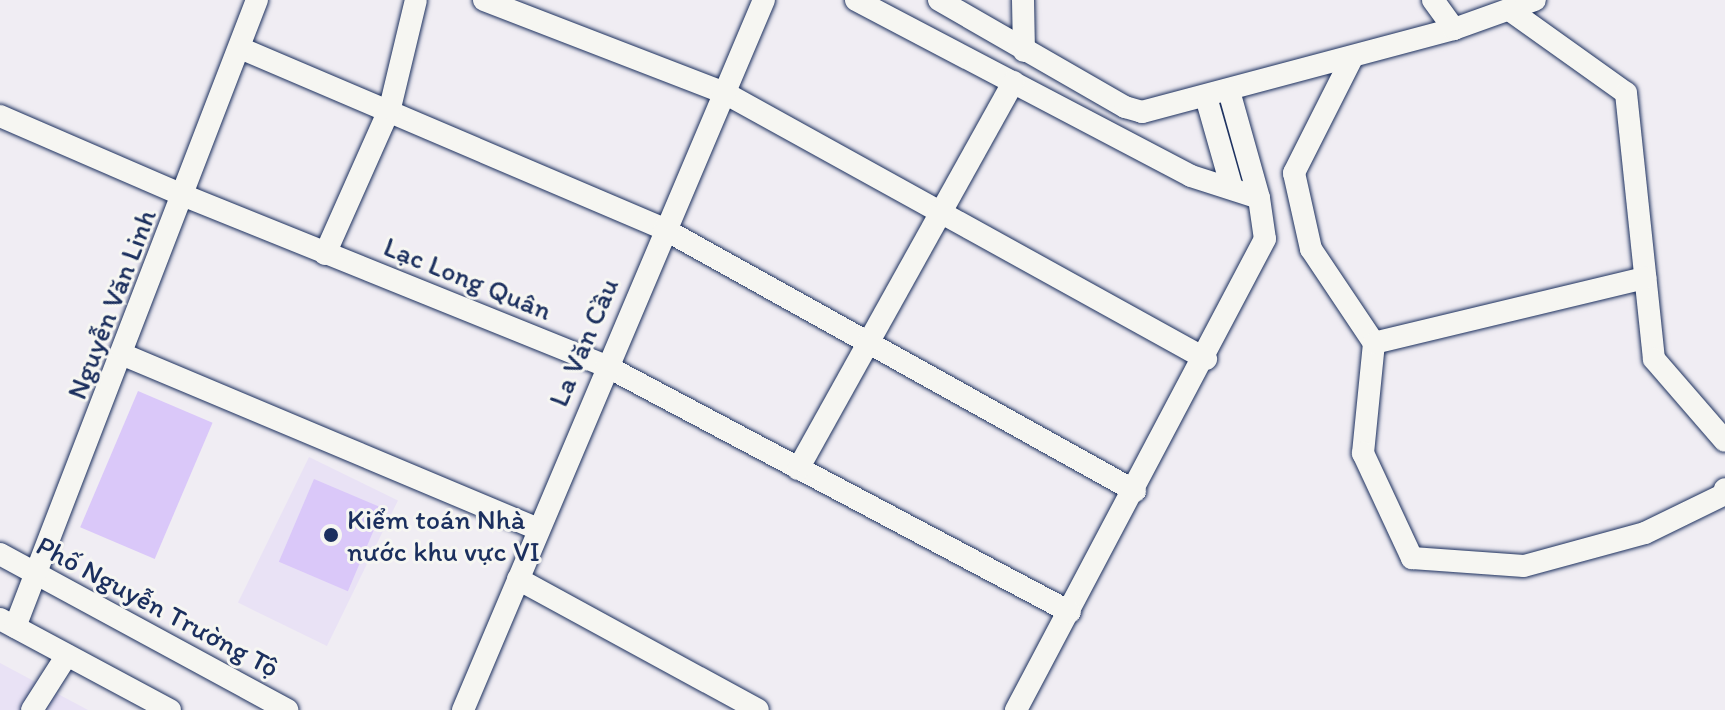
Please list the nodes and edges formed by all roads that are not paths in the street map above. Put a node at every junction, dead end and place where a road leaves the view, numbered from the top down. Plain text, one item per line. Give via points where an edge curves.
1 (257, 0) edge
2 (416, 0) edge
3 (484, 0) edge
4 (764, 0) edge
5 (856, 0) edge
6 (939, 0) edge
7 (1023, 0) edge
8 (1433, 0) edge
9 (1535, 0) edge
10 (1511, 11) junction
11 (1454, 29) junction
12 (240, 48) junction
13 (1024, 51) junction
14 (1352, 58) junction
15 (1013, 82) junction
16 (1229, 91) junction
17 (723, 92) junction
18 (1206, 97) junction
19 (390, 108) junction
20 (0, 116) edge
21 (1232, 188) junction
22 (185, 196) junction
23 (1259, 198) junction
24 (940, 214) junction
25 (664, 229) junction
26 (325, 254) junction
27 (1645, 278) junction
28 (868, 342) junction
29 (1374, 343) junction
30 (124, 355) junction
31 (1206, 359) junction
32 (606, 366) junction
33 (1725, 441) edge
34 (798, 469) junction
35 (1725, 489) edge
36 (1135, 491) junction
37 (538, 529) junction
38 (0, 554) edge
39 (38, 575) junction
40 (518, 579) junction
41 (1070, 612) junction
42 (7, 623) edge
43 (67, 655) junction
44 (32, 710) edge
45 (170, 710) edge
46 (287, 710) edge
47 (463, 710) edge
48 (758, 710) edge
49 (1016, 710) edge

1 - 12 street, Nguyễn Văn Linh
2 - 19 street
3 - 17 street
4 - 17 street, La Văn Cầu
5 - 15 street
6 - 13 street
7 - 13 street
8 - 11 street
9 - 10 street
10 - 11 street
10 - 27 street via 1626,93
11 - 14 street
12 - 19 street
12 - 22 street, Nguyễn Văn Linh
13 - 18 street via 1142,112
14 - 16 street
14 - 29 street via 1294,173 1311,249
15 - 21 street via 1191,176
15 - 24 street
16 - 18 street
16 - 23 street
17 - 24 street
17 - 25 street, La Văn Cầu
18 - 21 street
19 - 25 street
19 - 26 street
20 - 22 street, Lạc Long Quân
21 - 23 street
22 - 26 street, Lạc Long Quân
22 - 30 street, Nguyễn Văn Linh
23 - 31 street via 1265,239
24 - 28 street
24 - 31 street
25 - 28 street
25 - 32 street, La Văn Cầu
26 - 32 street, Lạc Long Quân
27 - 29 street
27 - 33 street via 1654,359
28 - 34 street
28 - 36 street
29 - 35 street via 1363,453 1412,558 1524,566 1645,533 1723,495
30 - 37 street
30 - 39 street, Nguyễn Văn Linh
31 - 36 street
32 - 34 street, Lạc Long Quân
32 - 37 street, La Văn Cầu
34 - 41 street, Lạc Long Quân
36 - 41 street
37 - 40 street, La Văn Cầu
38 - 39 street, Phố Nguyễn Trường Tộ
39 - 42 street, Nguyễn Văn Linh
39 - 46 street, Phố Nguyễn Trường Tộ
40 - 47 street, La Văn Cầu
40 - 48 street
41 - 49 street
42 - 43 street
43 - 44 street
43 - 45 street

